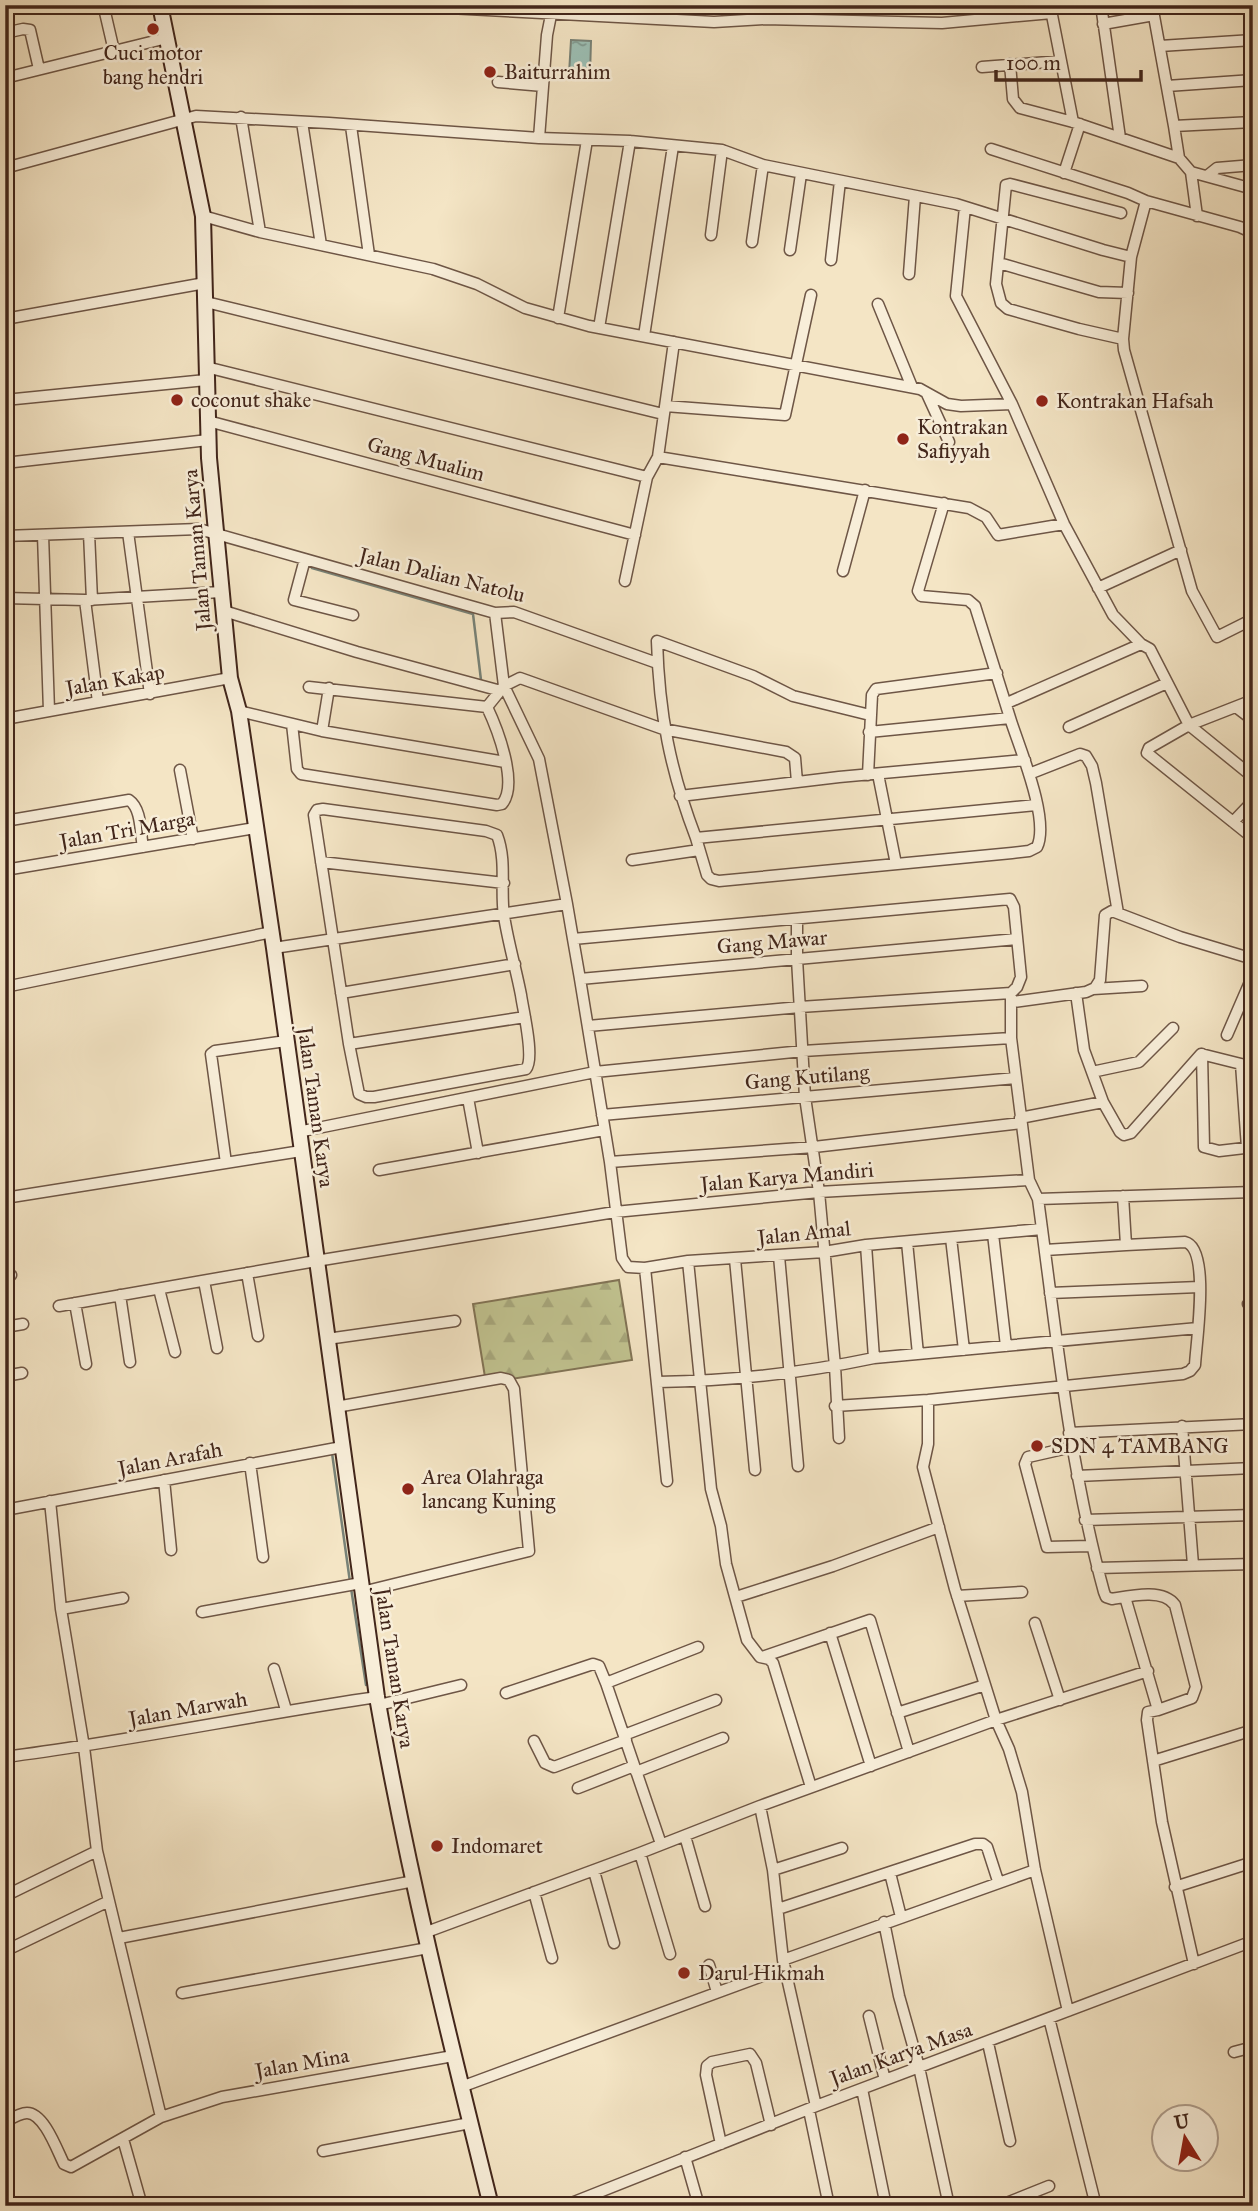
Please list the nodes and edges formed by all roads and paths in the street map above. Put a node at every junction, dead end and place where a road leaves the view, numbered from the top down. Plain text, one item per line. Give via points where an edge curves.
1 (160, 5) edge
2 (1101, 5) edge
3 (1200, 5) edge
4 (430, 7) dead end
5 (104, 9) dead end
6 (552, 9) edge
7 (1051, 9) edge
8 (1153, 10) edge
9 (1103, 24) junction
10 (5, 33) edge
11 (167, 38) junction
12 (1253, 40) edge
13 (1160, 47) junction
14 (114, 51) junction
15 (1061, 61) junction
16 (1010, 64) junction
17 (982, 66) dead end
18 (39, 69) junction
19 (5, 78) edge
20 (1253, 80) edge
21 (498, 82) dead end
22 (543, 86) junction
23 (1167, 86) junction
24 (240, 117) junction
25 (184, 118) junction
26 (302, 122) junction
27 (1253, 122) edge
28 (1077, 123) junction
29 (351, 126) junction
30 (1174, 126) junction
31 (539, 138) junction
32 (1120, 138) junction
33 (587, 140) junction
34 (630, 141) junction
35 (673, 146) junction
36 (991, 149) dead end
37 (722, 150) junction
38 (1179, 158) junction
39 (763, 165) junction
40 (1253, 165) edge
41 (5, 168) edge
42 (1191, 172) junction
43 (1064, 173) junction
44 (801, 174) junction
45 (1208, 176) junction
46 (840, 181) junction
47 (1253, 189) edge
48 (915, 196) junction
49 (1146, 201) junction
50 (965, 207) junction
51 (1121, 213) dead end
52 (203, 216) junction
53 (1197, 216) junction
54 (1001, 218) junction
55 (260, 232) junction
56 (1253, 233) edge
57 (711, 235) dead end
58 (752, 242) dead end
59 (321, 245) junction
60 (790, 250) dead end
61 (369, 255) junction
62 (1131, 257) junction
63 (831, 260) dead end
64 (999, 263) junction
65 (909, 274) dead end
66 (205, 283) junction
67 (1128, 293) junction
68 (811, 296) dead end
69 (206, 302) junction
70 (878, 304) dead end
71 (558, 318) junction
72 (5, 319) edge
73 (599, 328) junction
74 (644, 336) junction
75 (1123, 339) junction
76 (674, 342) junction
77 (795, 365) junction
78 (206, 373) junction
79 (912, 387) junction
80 (926, 390) junction
81 (5, 400) edge
82 (1012, 404) junction
83 (664, 410) junction
84 (208, 421) junction
85 (208, 440) junction
86 (949, 442) dead end
87 (658, 457) junction
88 (5, 463) edge
89 (647, 477) junction
90 (865, 490) junction
91 (944, 503) junction
92 (1064, 524) junction
93 (128, 532) junction
94 (89, 533) junction
95 (215, 533) junction
96 (43, 535) junction
97 (635, 535) junction
98 (5, 536) edge
99 (1181, 550) junction
100 (305, 559) junction
101 (843, 571) dead end
102 (625, 581) dead end
103 (1098, 588) junction
104 (221, 592) junction
105 (137, 597) junction
106 (5, 598) edge
107 (45, 600) junction
108 (89, 600) junction
109 (223, 611) junction
110 (495, 613) junction
111 (353, 615) dead end
112 (1253, 619) edge
113 (1142, 644) junction
114 (657, 663) junction
115 (997, 673) junction
116 (230, 678) junction
117 (5, 680) edge
118 (1167, 683) junction
119 (309, 687) dead end
120 (329, 688) junction
121 (503, 689) junction
122 (149, 694) junction
123 (1253, 700) edge
124 (98, 702) junction
125 (1007, 703) junction
126 (487, 707) junction
127 (1236, 707) junction
128 (49, 711) junction
129 (239, 712) junction
130 (870, 715) junction
131 (7, 719) edge
132 (1010, 719) junction
133 (1253, 720) edge
134 (292, 724) junction
135 (1189, 725) junction
136 (1069, 727) dead end
137 (663, 729) junction
138 (322, 731) junction
139 (869, 732) junction
140 (1025, 760) junction
141 (505, 762) junction
142 (180, 770) dead end
143 (873, 774) junction
144 (1029, 774) junction
145 (1253, 777) edge
146 (797, 782) junction
147 (680, 796) junction
148 (1253, 801) edge
149 (1036, 805) junction
150 (888, 818) junction
151 (5, 821) edge
152 (1233, 822) junction
153 (255, 828) junction
154 (696, 838) junction
155 (1253, 838) edge
156 (193, 839) junction
157 (143, 847) junction
158 (699, 850) junction
159 (632, 860) dead end
160 (321, 862) junction
161 (896, 863) junction
162 (5, 870) edge
163 (504, 883) junction
164 (567, 904) junction
165 (504, 913) junction
166 (1118, 913) junction
167 (797, 920) junction
168 (272, 932) junction
169 (334, 938) junction
170 (578, 939) junction
171 (1017, 939) junction
172 (274, 948) junction
173 (797, 959) junction
174 (1253, 959) edge
175 (515, 964) junction
176 (1253, 975) edge
177 (580, 979) junction
178 (1142, 986) dead end
179 (5, 987) edge
180 (1094, 989) junction
181 (341, 993) junction
182 (1076, 993) junction
183 (1012, 997) junction
184 (800, 1007) junction
185 (525, 1017) junction
186 (587, 1026) junction
187 (1173, 1028) dead end
188 (1227, 1035) dead end
189 (1010, 1038) junction
190 (286, 1041) junction
191 (349, 1044) junction
192 (803, 1051) junction
193 (1202, 1054) junction
194 (1241, 1064) junction
195 (1253, 1067) edge
196 (595, 1072) junction
197 (1092, 1072) junction
198 (1016, 1078) junction
199 (805, 1097) junction
200 (468, 1098) junction
201 (1103, 1102) junction
202 (1249, 1106) edge
203 (602, 1115) junction
204 (1021, 1120) junction
205 (604, 1130) junction
206 (298, 1132) junction
207 (814, 1147) junction
208 (1250, 1147) edge
209 (301, 1150) junction
210 (478, 1153) junction
211 (610, 1162) junction
212 (226, 1163) junction
213 (379, 1170) dead end
214 (1029, 1180) junction
215 (819, 1192) junction
216 (1253, 1192) edge
217 (1122, 1196) junction
218 (5, 1198) edge
219 (1038, 1199) junction
220 (615, 1212) junction
221 (1042, 1229) junction
222 (993, 1234) junction
223 (951, 1237) junction
224 (906, 1241) junction
225 (866, 1245) junction
226 (1126, 1245) junction
227 (1045, 1250) junction
228 (824, 1252) junction
229 (779, 1256) junction
230 (735, 1259) junction
231 (316, 1261) junction
232 (688, 1261) junction
233 (645, 1268) junction
234 (247, 1273) junction
235 (204, 1281) junction
236 (1199, 1287) junction
237 (159, 1289) junction
238 (1050, 1293) junction
239 (120, 1295) junction
240 (75, 1303) junction
241 (59, 1306) dead end
242 (455, 1321) dead end
243 (23, 1324) dead end
244 (5, 1327) edge
245 (1198, 1328) junction
246 (258, 1336) dead end
247 (327, 1339) junction
248 (1056, 1341) junction
249 (1006, 1346) junction
250 (217, 1348) dead end
251 (964, 1350) junction
252 (175, 1352) dead end
253 (918, 1354) junction
254 (874, 1359) junction
255 (130, 1362) dead end
256 (86, 1364) dead end
257 (835, 1366) junction
258 (789, 1372) junction
259 (22, 1373) dead end
260 (5, 1377) edge
261 (747, 1378) junction
262 (700, 1380) junction
263 (658, 1382) junction
264 (1062, 1386) junction
265 (928, 1400) junction
266 (835, 1406) junction
267 (336, 1407) junction
268 (1253, 1424) edge
269 (1182, 1426) junction
270 (1069, 1433) junction
271 (839, 1438) dead end
272 (342, 1447) junction
273 (1072, 1447) junction
274 (250, 1463) junction
275 (798, 1466) dead end
276 (1253, 1468) edge
277 (755, 1470) dead end
278 (1186, 1471) junction
279 (1077, 1476) junction
280 (164, 1480) junction
281 (667, 1482) dead end
282 (50, 1501) junction
283 (5, 1510) edge
284 (1253, 1515) edge
285 (1189, 1517) junction
286 (1085, 1520) junction
287 (939, 1527) junction
288 (1091, 1546) junction
289 (171, 1550) dead end
290 (263, 1557) dead end
291 (1253, 1564) edge
292 (1193, 1565) junction
293 (1097, 1568) junction
294 (361, 1588) junction
295 (1022, 1592) dead end
296 (957, 1596) junction
297 (736, 1597) junction
298 (1125, 1597) junction
299 (123, 1598) dead end
300 (5, 1608) edge
301 (61, 1609) junction
302 (202, 1612) dead end
303 (1035, 1623) dead end
304 (5, 1625) edge
305 (830, 1633) junction
306 (698, 1647) dead end
307 (760, 1657) junction
308 (274, 1669) dead end
309 (1148, 1671) junction
310 (606, 1683) junction
311 (461, 1685) dead end
312 (985, 1685) junction
313 (506, 1693) dead end
314 (716, 1700) dead end
315 (1060, 1700) junction
316 (378, 1701) junction
317 (286, 1710) junction
318 (1158, 1710) junction
319 (897, 1713) junction
320 (996, 1720) junction
321 (1253, 1730) edge
322 (625, 1738) junction
323 (723, 1738) dead end
324 (534, 1741) dead end
325 (84, 1747) junction
326 (909, 1752) junction
327 (5, 1757) edge
328 (1153, 1760) junction
329 (871, 1766) junction
330 (635, 1769) junction
331 (811, 1787) junction
332 (578, 1788) dead end
333 (760, 1806) junction
334 (685, 1836) junction
335 (661, 1844) junction
336 (842, 1848) dead end
337 (97, 1852) junction
338 (640, 1853) junction
339 (1253, 1862) edge
340 (773, 1870) junction
341 (1035, 1870) junction
342 (594, 1871) junction
343 (890, 1873) junction
344 (414, 1881) junction
345 (998, 1881) junction
346 (1175, 1887) junction
347 (534, 1892) junction
348 (5, 1896) edge
349 (110, 1901) junction
350 (705, 1906) dead end
351 (778, 1909) junction
352 (901, 1917) junction
353 (884, 1922) junction
354 (424, 1933) junction
355 (119, 1938) junction
356 (1253, 1941) edge
357 (614, 1942) dead end
358 (428, 1948) junction
359 (5, 1951) edge
360 (670, 1954) dead end
361 (552, 1958) dead end
362 (783, 1964) junction
363 (1194, 1964) junction
364 (709, 1965) dead end
365 (717, 1992) junction
366 (182, 1993) dead end
367 (1068, 2011) junction
368 (870, 2016) dead end
369 (1049, 2018) junction
370 (988, 2043) junction
371 (1253, 2047) edge
372 (1234, 2052) dead end
373 (453, 2056) junction
374 (919, 2067) junction
375 (885, 2080) junction
376 (461, 2087) junction
377 (862, 2089) junction
378 (813, 2108) junction
379 (161, 2117) junction
380 (5, 2122) edge
381 (470, 2123) junction
382 (771, 2125) junction
383 (122, 2139) junction
384 (1010, 2141) dead end
385 (721, 2144) junction
386 (323, 2151) dead end
387 (685, 2157) junction
388 (1049, 2186) dead end
389 (142, 2206) edge
390 (491, 2206) edge
391 (564, 2206) edge
392 (699, 2206) edge
393 (828, 2206) edge
394 (886, 2206) edge
395 (949, 2206) edge
396 (999, 2206) edge
397 (1096, 2206) edge

1 - 11 street, Jalan Taman Karya
2 - 9 street
3 - 8 street
4 - 6 street
5 - 14 street
6 - 7 street via 714,22 942,23
6 - 22 street
7 - 15 street
8 - 9 street
8 - 13 street
9 - 32 street
10 - 18 street via 30,30
11 - 14 street
11 - 25 street, Jalan Taman Karya
12 - 13 street
13 - 23 street
14 - 18 street
15 - 16 street
15 - 28 street
16 - 17 street
16 - 28 street via 1017,106
18 - 19 street
20 - 23 street
21 - 22 street
22 - 31 street
23 - 30 street
24 - 25 street
24 - 26 street
24 - 55 street
25 - 41 street
25 - 52 street, Jalan Taman Karya
26 - 29 street
26 - 59 street
27 - 30 street
28 - 32 street
28 - 43 street
29 - 31 street
29 - 61 street
30 - 38 street
31 - 33 street
32 - 38 street
33 - 34 street
33 - 71 street
34 - 35 street
34 - 73 street
35 - 37 street
35 - 74 street
36 - 43 street
37 - 39 street
37 - 57 street
38 - 42 street
39 - 44 street
39 - 58 street
40 - 45 street via 1217,168
42 - 45 street
42 - 53 street
43 - 49 street
44 - 46 street
44 - 60 street
45 - 47 street
46 - 48 street
46 - 63 street
48 - 50 street
48 - 65 street
49 - 53 street
49 - 62 street
50 - 54 street
50 - 82 street via 956,296
51 - 54 street via 1009,184 1004,188
52 - 55 street
52 - 66 street, Jalan Taman Karya
53 - 56 street
54 - 62 street
54 - 64 street
55 - 59 street
59 - 61 street
61 - 71 street via 433,269
62 - 67 street
64 - 67 street via 1099,292
64 - 75 street via 996,284 1005,308
66 - 69 street, Jalan Taman Karya
66 - 72 street
67 - 75 street
68 - 77 street
69 - 78 street, Jalan Taman Karya
69 - 83 street
70 - 79 street
71 - 73 street
73 - 74 street
74 - 76 street
75 - 99 street
76 - 77 street
76 - 83 street
77 - 79 street
77 - 83 street via 784,415
78 - 81 street
78 - 84 street, Jalan Taman Karya
78 - 89 street
79 - 80 street
80 - 82 street via 947,404
80 - 86 street
82 - 92 street
83 - 87 street
84 - 85 street, Jalan Taman Karya
84 - 97 street, Gang Mualim
85 - 88 street
85 - 95 street, Jalan Taman Karya
87 - 89 street
87 - 90 street
89 - 97 street
90 - 91 street
90 - 101 street
91 - 92 street via 981,514 998,535
91 - 115 street via 918,591 921,596 972,601
92 - 103 street
93 - 94 street, Jalan Dalian Natolu
93 - 95 street, Jalan Dalian Natolu via 199,529
93 - 105 street
94 - 96 street, Jalan Dalian Natolu
94 - 108 street
95 - 100 street, Jalan Dalian Natolu
95 - 104 street, Jalan Taman Karya
96 - 98 street, Jalan Dalian Natolu
96 - 107 street
97 - 102 street
99 - 103 street
99 - 112 street via 1192,591 1217,637
100 - 110 street, Jalan Dalian Natolu
100 - 111 street via 294,600
103 - 113 street via 1113,615
104 - 105 street
104 - 109 street, Jalan Taman Karya
105 - 108 street
105 - 122 street
106 - 107 street
107 - 108 street
107 - 128 street
108 - 124 street
109 - 116 street, Jalan Taman Karya
109 - 121 street via 357,652
110 - 114 street, Jalan Dalian Natolu via 514,612
110 - 121 street
113 - 118 street via 1150,649
113 - 125 street
114 - 130 street via 657,641 753,676 793,696
114 - 137 street
115 - 125 street
115 - 130 street via 876,689
116 - 122 street, Jalan Kakap
116 - 129 street, Jalan Taman Karya
117 - 131 street
118 - 135 street
118 - 136 street
119 - 120 street
120 - 126 street
120 - 138 street
121 - 126 street
121 - 137 street via 520,678
121 - 164 street via 539,759
122 - 124 street, Jalan Kakap
123 - 127 street
124 - 128 street, Jalan Kakap
125 - 132 street
126 - 141 street via 500,735
127 - 133 street
127 - 135 street
128 - 131 street, Jalan Kakap
129 - 134 street
129 - 153 street, Jalan Taman Karya
130 - 139 street
132 - 139 street
132 - 140 street
134 - 138 street
134 - 141 street via 297,769 303,775 496,805 505,801 508,791
135 - 145 street
135 - 152 street via 1149,748 1148,754
137 - 146 street via 786,752 795,758
137 - 147 street
138 - 141 street
139 - 143 street
140 - 143 street
140 - 144 street
142 - 156 street
143 - 146 street
143 - 150 street
144 - 149 street
144 - 166 street via 1080,754 1086,756 1096,783
146 - 147 street
147 - 154 street
148 - 152 street
149 - 150 street
149 - 161 street via 1040,837 1035,849
150 - 154 street
150 - 161 street
151 - 157 street via 129,800 138,812
152 - 155 street
153 - 156 street, Jalan Tri Marga
153 - 168 street, Jalan Taman Karya
154 - 158 street
156 - 157 street, Jalan Tri Marga
157 - 162 street, Jalan Tri Marga
158 - 159 street
158 - 161 street via 707,875 715,881
160 - 163 street
160 - 163 street via 314,816 320,809 494,833 500,844
160 - 169 street
163 - 165 street
164 - 165 street
164 - 170 street
165 - 169 street
165 - 175 street
166 - 174 street
166 - 180 street via 1105,915 1100,980
167 - 170 street
167 - 171 street via 1008,898 1013,903
167 - 173 street
168 - 172 street, Jalan Taman Karya
168 - 179 street
169 - 172 street
169 - 181 street
170 - 177 street
171 - 173 street, Gang Mawar
171 - 183 street via 1021,981
172 - 190 street, Jalan Taman Karya
173 - 177 street, Gang Mawar
173 - 184 street
175 - 181 street
175 - 185 street
176 - 188 street
177 - 186 street
178 - 180 street
180 - 182 street
181 - 191 street
182 - 183 street
182 - 197 street via 1084,1051
183 - 184 street
183 - 189 street
184 - 186 street
184 - 192 street
185 - 191 street
185 - 191 street via 530,1064 523,1071 374,1097 359,1093
186 - 196 street
187 - 197 street via 1139,1062
189 - 192 street
189 - 198 street
190 - 206 street, Jalan Taman Karya
190 - 212 street via 211,1054
192 - 196 street
192 - 199 street
193 - 194 street
193 - 201 street via 1132,1133 1120,1132
193 - 208 street via 1204,1147 1216,1151
194 - 195 street
194 - 202 street
196 - 200 street
196 - 203 street
197 - 201 street
198 - 199 street, Gang Kutilang
198 - 204 street
199 - 203 street, Gang Kutilang
199 - 207 street
200 - 206 street
200 - 210 street
201 - 204 street
202 - 208 street
203 - 205 street
204 - 207 street
204 - 214 street
205 - 210 street
205 - 211 street
206 - 209 street, Jalan Taman Karya
207 - 211 street
207 - 215 street
209 - 212 street
209 - 231 street, Jalan Taman Karya
210 - 213 street
211 - 220 street
212 - 218 street
214 - 215 street, Jalan Karya Mandiri
214 - 219 street
215 - 220 street, Jalan Karya Mandiri
215 - 228 street
216 - 217 street
217 - 219 street
217 - 226 street
219 - 221 street
220 - 231 street, Jalan Karya Mandiri
220 - 233 street via 623,1261 631,1268
221 - 222 street, Jalan Amal
221 - 227 street
222 - 223 street, Jalan Amal
222 - 249 street
223 - 224 street, Jalan Amal
223 - 251 street
224 - 225 street, Jalan Amal
224 - 253 street
225 - 228 street, Jalan Amal
225 - 254 street
226 - 227 street
226 - 236 street via 1190,1243 1197,1255
227 - 238 street
228 - 229 street, Jalan Amal
228 - 257 street
229 - 230 street, Jalan Amal
229 - 258 street
230 - 232 street, Jalan Amal
230 - 261 street
231 - 234 street, Jalan Karya Mandiri
231 - 247 street, Jalan Taman Karya
232 - 233 street, Jalan Amal
232 - 262 street
233 - 263 street
234 - 235 street, Jalan Karya Mandiri
234 - 246 street
235 - 237 street, Jalan Karya Mandiri
235 - 250 street
236 - 238 street
236 - 245 street
237 - 239 street, Jalan Karya Mandiri
237 - 252 street
238 - 248 street
239 - 240 street, Jalan Karya Mandiri
239 - 255 street
240 - 241 street, Jalan Karya Mandiri
240 - 256 street
242 - 247 street
243 - 244 street
245 - 248 street
245 - 264 street via 1195,1365 1190,1371
247 - 267 street, Jalan Taman Karya
248 - 249 street
248 - 264 street
249 - 251 street
251 - 253 street
253 - 254 street
254 - 257 street
257 - 258 street
257 - 266 street
258 - 261 street
258 - 275 street
259 - 260 street
261 - 262 street
261 - 277 street
262 - 263 street
262 - 297 street via 711,1489
263 - 281 street
264 - 265 street
264 - 270 street
265 - 266 street
265 - 287 street via 923,1467
266 - 271 street
267 - 272 street, Jalan Taman Karya
267 - 294 street via 501,1378 509,1380 514,1389 529,1550
268 - 269 street
269 - 270 street
269 - 278 street
270 - 273 street
272 - 274 street, Jalan Arafah
272 - 294 street, Jalan Taman Karya
273 - 279 street
273 - 288 street via 1028,1457 1025,1464 1047,1547
274 - 280 street, Jalan Arafah
274 - 290 street
276 - 278 street
278 - 279 street
278 - 285 street
279 - 286 street
280 - 282 street, Jalan Arafah
280 - 289 street
282 - 283 street, Jalan Arafah
282 - 301 street
284 - 285 street
285 - 286 street
285 - 292 street
286 - 288 street
287 - 296 street
287 - 297 street
288 - 293 street
291 - 292 street
292 - 293 street
293 - 298 street via 1106,1597
294 - 302 street
294 - 316 street, Jalan Taman Karya
295 - 296 street
296 - 312 street
297 - 307 street via 747,1640
298 - 309 street
298 - 318 street via 1164,1595 1175,1605 1196,1692
299 - 301 street
300 - 304 street
301 - 325 street
303 - 315 street
305 - 307 street
305 - 319 street via 870,1620
305 - 329 street
306 - 310 street
307 - 331 street via 773,1663
308 - 317 street
309 - 315 street
309 - 318 street
310 - 313 street via 599,1666 593,1664
310 - 322 street
311 - 316 street, Jalan Marwah
312 - 319 street
312 - 320 street
314 - 322 street
315 - 320 street
316 - 317 street, Jalan Marwah
316 - 344 street, Jalan Taman Karya
317 - 325 street, Jalan Marwah
318 - 328 street via 1147,1717
319 - 326 street
320 - 326 street
320 - 341 street via 1022,1792
321 - 328 street
322 - 324 street via 555,1767 545,1763
322 - 330 street
323 - 330 street
325 - 327 street, Jalan Marwah
325 - 337 street
326 - 329 street
328 - 346 street
329 - 331 street
330 - 332 street
330 - 335 street
331 - 333 street
333 - 334 street
333 - 340 street
334 - 335 street
334 - 350 street
335 - 338 street
336 - 340 street
337 - 348 street
337 - 349 street
338 - 342 street
338 - 360 street
339 - 346 street
340 - 351 street
341 - 345 street
341 - 367 street
342 - 347 street
342 - 357 street
343 - 345 street via 983,1844
343 - 351 street
343 - 352 street
344 - 354 street, Jalan Taman Karya
344 - 355 street
345 - 352 street
346 - 363 street
347 - 354 street
347 - 361 street
349 - 355 street
349 - 359 street
351 - 362 street
352 - 353 street
353 - 362 street
353 - 374 street
354 - 358 street, Jalan Taman Karya
355 - 379 street
356 - 363 street, Jalan Karya Masa
358 - 366 street
358 - 373 street, Jalan Taman Karya
362 - 365 street
362 - 378 street
363 - 367 street, Jalan Karya Masa
364 - 365 street
365 - 376 street
367 - 369 street, Jalan Karya Masa
368 - 375 street
369 - 370 street, Jalan Karya Masa
369 - 397 street
370 - 374 street, Jalan Karya Masa
370 - 384 street
371 - 372 street
373 - 376 street, Jalan Taman Karya
373 - 379 street, Jalan Mina via 222,2097
374 - 375 street, Jalan Karya Masa
374 - 395 street
375 - 377 street, Jalan Karya Masa
376 - 381 street, Jalan Taman Karya
377 - 378 street, Jalan Karya Masa
377 - 394 street
378 - 382 street, Jalan Karya Masa
378 - 393 street
379 - 383 street, Jalan Mina
380 - 383 street, Jalan Mina via 24,2113 34,2114 64,2164 71,2167
381 - 386 street
381 - 390 street, Jalan Taman Karya
382 - 385 street, Jalan Karya Masa
382 - 385 street via 750,2054 712,2062 706,2075
383 - 389 street
385 - 387 street, Jalan Karya Masa
387 - 391 street, Jalan Karya Masa
387 - 392 street
388 - 396 street

